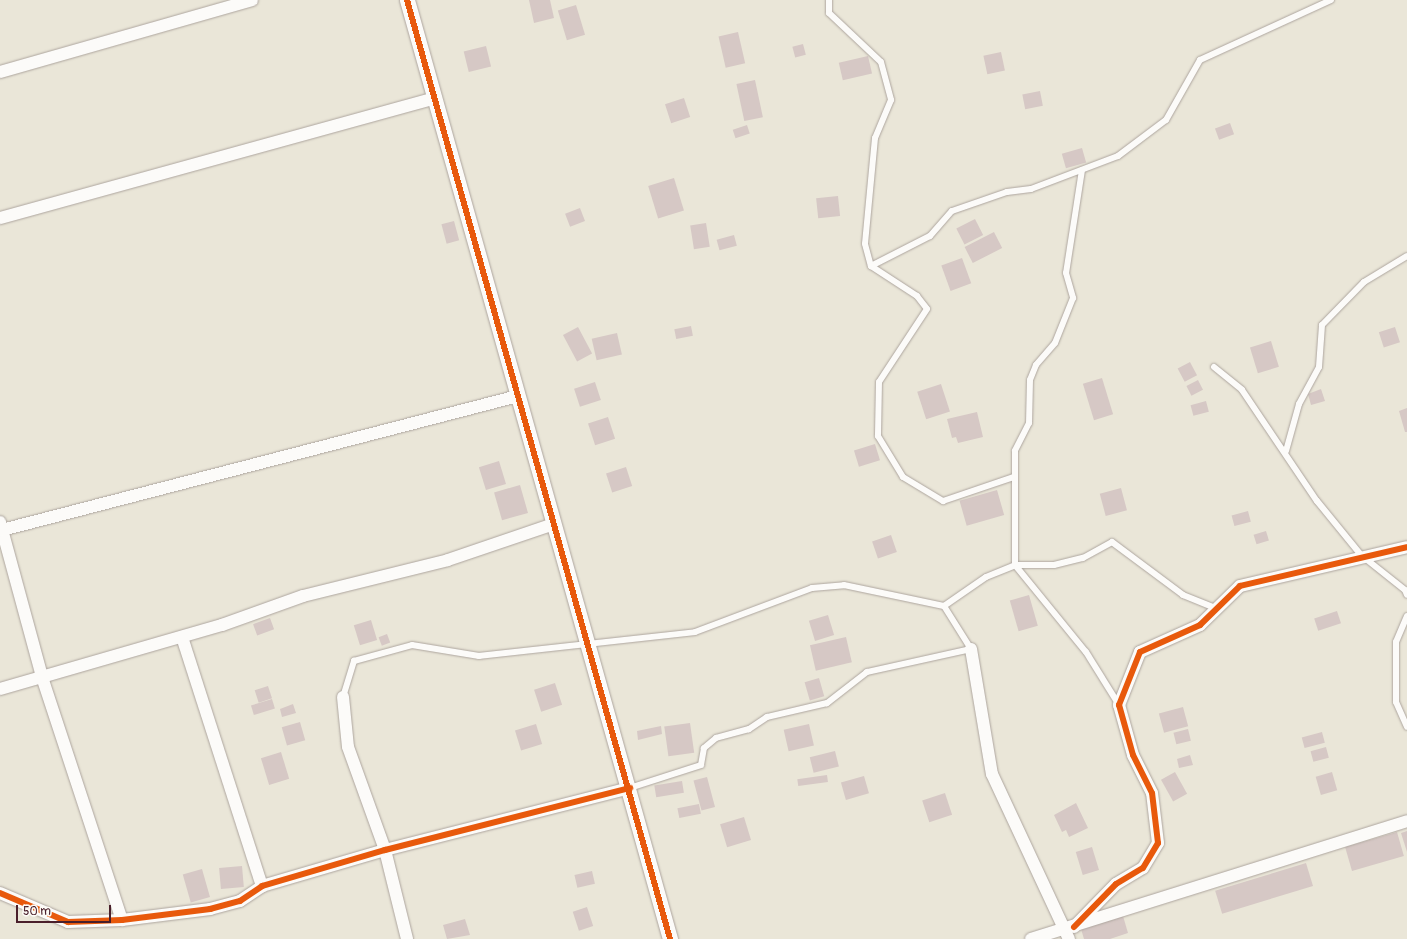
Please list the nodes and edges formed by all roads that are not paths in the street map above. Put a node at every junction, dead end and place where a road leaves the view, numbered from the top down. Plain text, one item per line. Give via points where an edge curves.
1 (252, 0) edge
2 (407, 0) edge
3 (829, 0) edge
4 (1331, 0) edge
5 (0, 72) edge
6 (435, 98) junction
7 (1082, 170) junction
8 (0, 218) edge
9 (1407, 256) edge
10 (871, 266) junction
11 (1214, 367) dead end
12 (518, 396) junction
13 (1286, 451) junction
14 (1014, 477) junction
15 (554, 524) junction
16 (1, 526) edge
17 (1407, 547) edge
18 (1361, 555) junction
19 (1015, 565) junction
20 (1407, 596) edge
21 (944, 606) junction
22 (1216, 608) junction
23 (1407, 616) edge
24 (182, 637) junction
25 (587, 644) junction
26 (971, 649) junction
27 (42, 677) junction
28 (0, 689) edge
29 (343, 697) joint
30 (1119, 705) junction
31 (1407, 727) edge
32 (630, 788) junction
33 (1407, 821) edge
34 (385, 850) junction
35 (262, 886) junction
36 (0, 893) edge
37 (122, 920) junction
38 (1070, 932) edge
39 (407, 939) edge
40 (670, 939) edge
41 (1031, 939) edge

1 - 5 street
2 - 6 street
3 - 10 lane via 829,13 881,62 891,100 875,138 865,244
4 - 7 lane via 1200,60 1166,120 1118,156
6 - 8 street
6 - 12 street
7 - 10 lane via 1031,189 1007,192 952,211 930,236
7 - 14 lane via 1066,273 1073,298 1055,343 1036,365 1030,380 1029,423 1015,451
9 - 13 lane via 1364,282 1322,325 1319,368 1299,404
10 - 14 lane via 917,296 927,309 879,382 878,436 903,478 943,501
11 - 13 lane via 1242,390
12 - 15 street
12 - 16 street
13 - 18 lane via 1317,500
14 - 19 lane
15 - 24 street via 448,560 304,596
15 - 25 street
16 - 27 street
17 - 18 street
18 - 20 lane via 1405,590
18 - 22 street via 1240,586
19 - 21 lane via 986,577
19 - 22 lane via 1061,564 1083,558 1112,542 1183,595
19 - 30 lane via 1086,652
21 - 25 lane via 844,584 812,588 694,632
21 - 26 lane
22 - 30 street via 1200,625 1140,652
23 - 31 lane via 1396,642 1396,702
24 - 27 street
24 - 35 street
25 - 29 lane via 479,656 412,645 354,661
25 - 32 street
26 - 32 lane via 867,672 827,703 767,717 749,729 716,738 704,748 701,765
26 - 38 street via 992,774
27 - 28 street
27 - 37 street
29 - 34 street via 348,747
30 - 38 street via 1133,755 1152,793 1158,843 1143,868 1116,884
32 - 34 street
32 - 40 street
33 - 38 street
34 - 35 street
34 - 39 street
35 - 37 street via 240,901 210,909
36 - 37 street via 68,922
38 - 41 street

